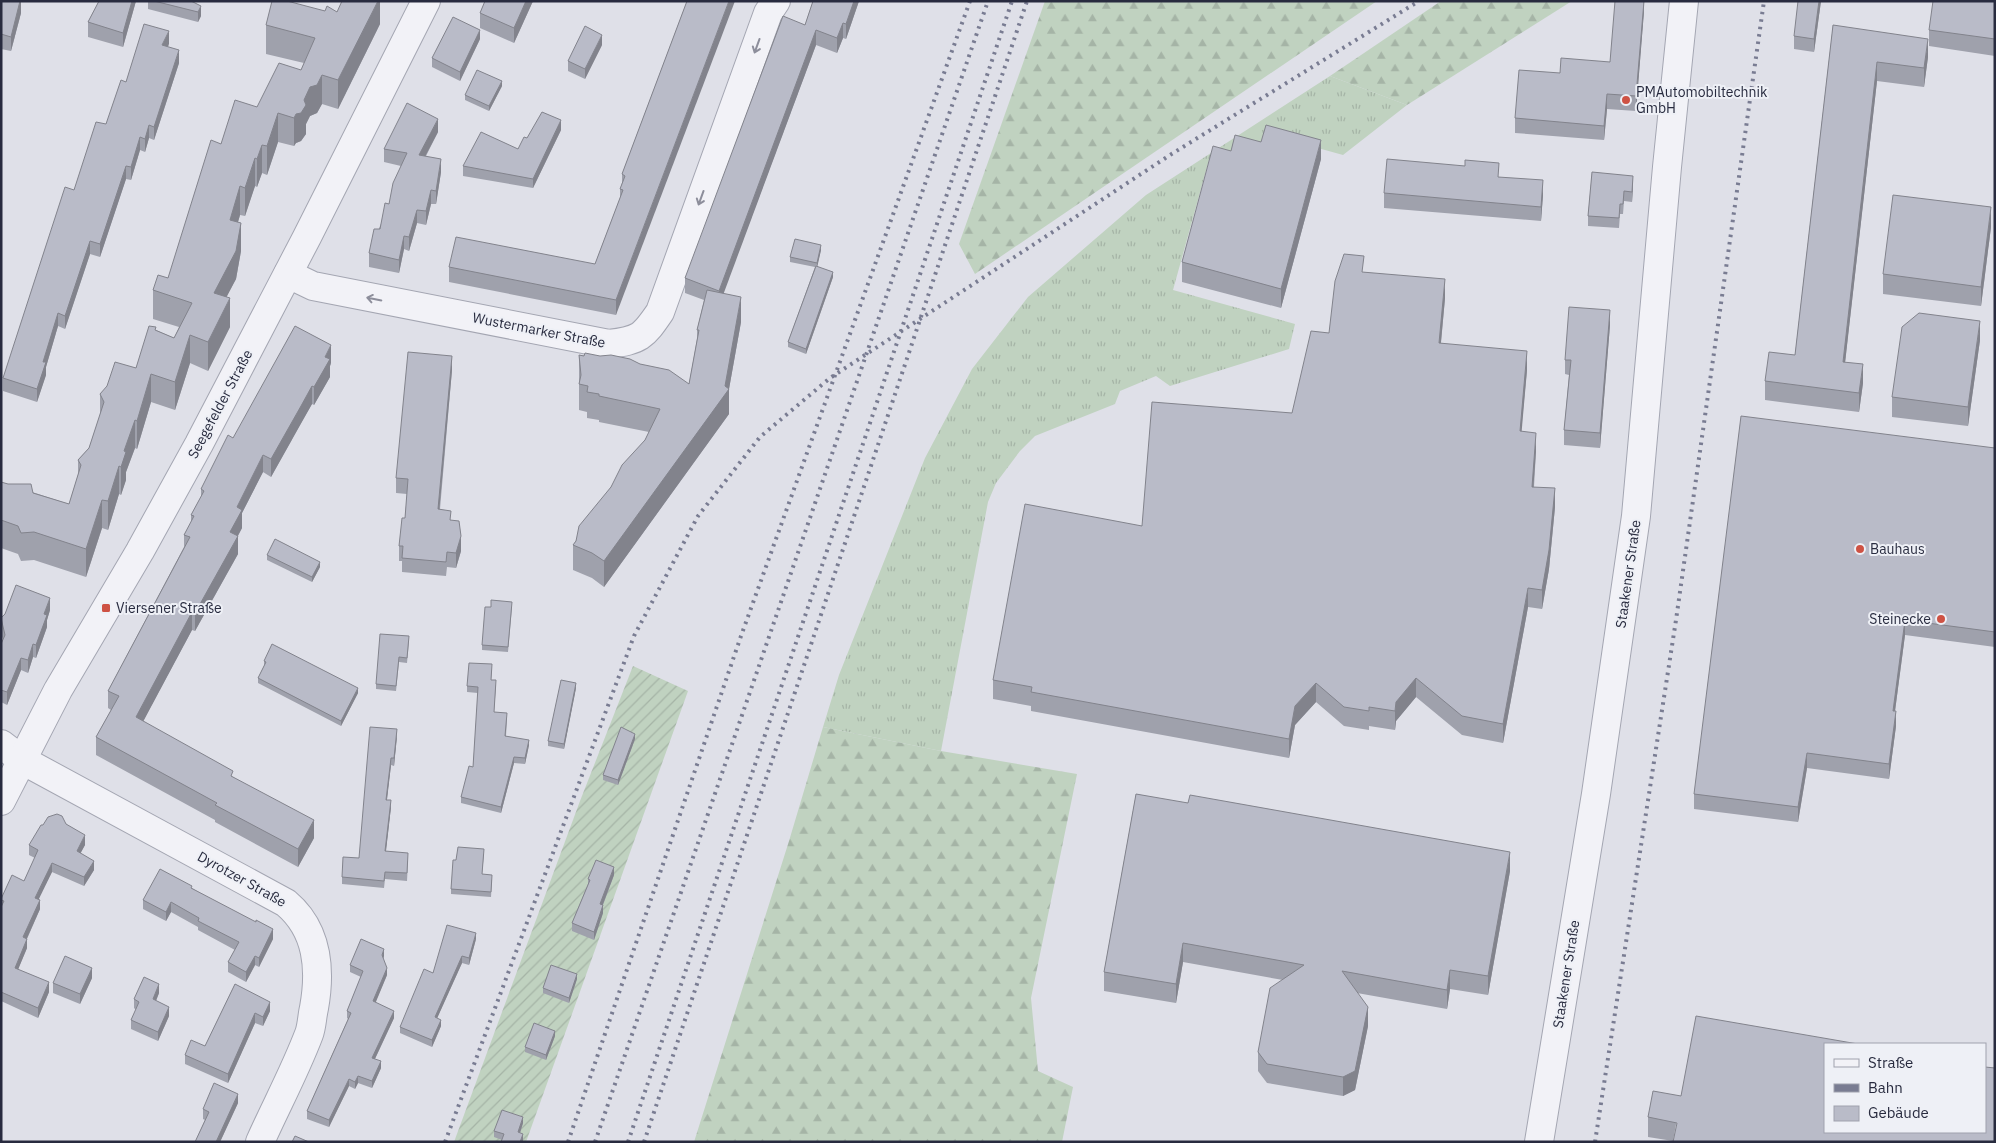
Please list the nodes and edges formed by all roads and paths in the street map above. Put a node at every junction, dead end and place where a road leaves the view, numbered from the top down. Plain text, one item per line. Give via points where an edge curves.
1 (776, 1) edge
2 (1684, 1) edge
3 (416, 4) edge
4 (288, 274) junction
5 (12, 752) edge
6 (1, 801) edge
7 (260, 1142) edge
8 (1538, 1142) edge

1 -> 4 street, Wustermarker Straße via 768,13 660,312 646,333 631,342 609,344 323,288
2 - 8 street, Staakener Straße via 1636,516 1596,794
3 - 4 street, Seegefelder Straße
4 - 5 street, Seegefelder Straße via 170,498 58,690
5 - 6 street, Seegefelder Straße
5 - 7 street, Dyrotzer Straße via 286,903 294,909 309,932 317,960 316,995 309,1032

